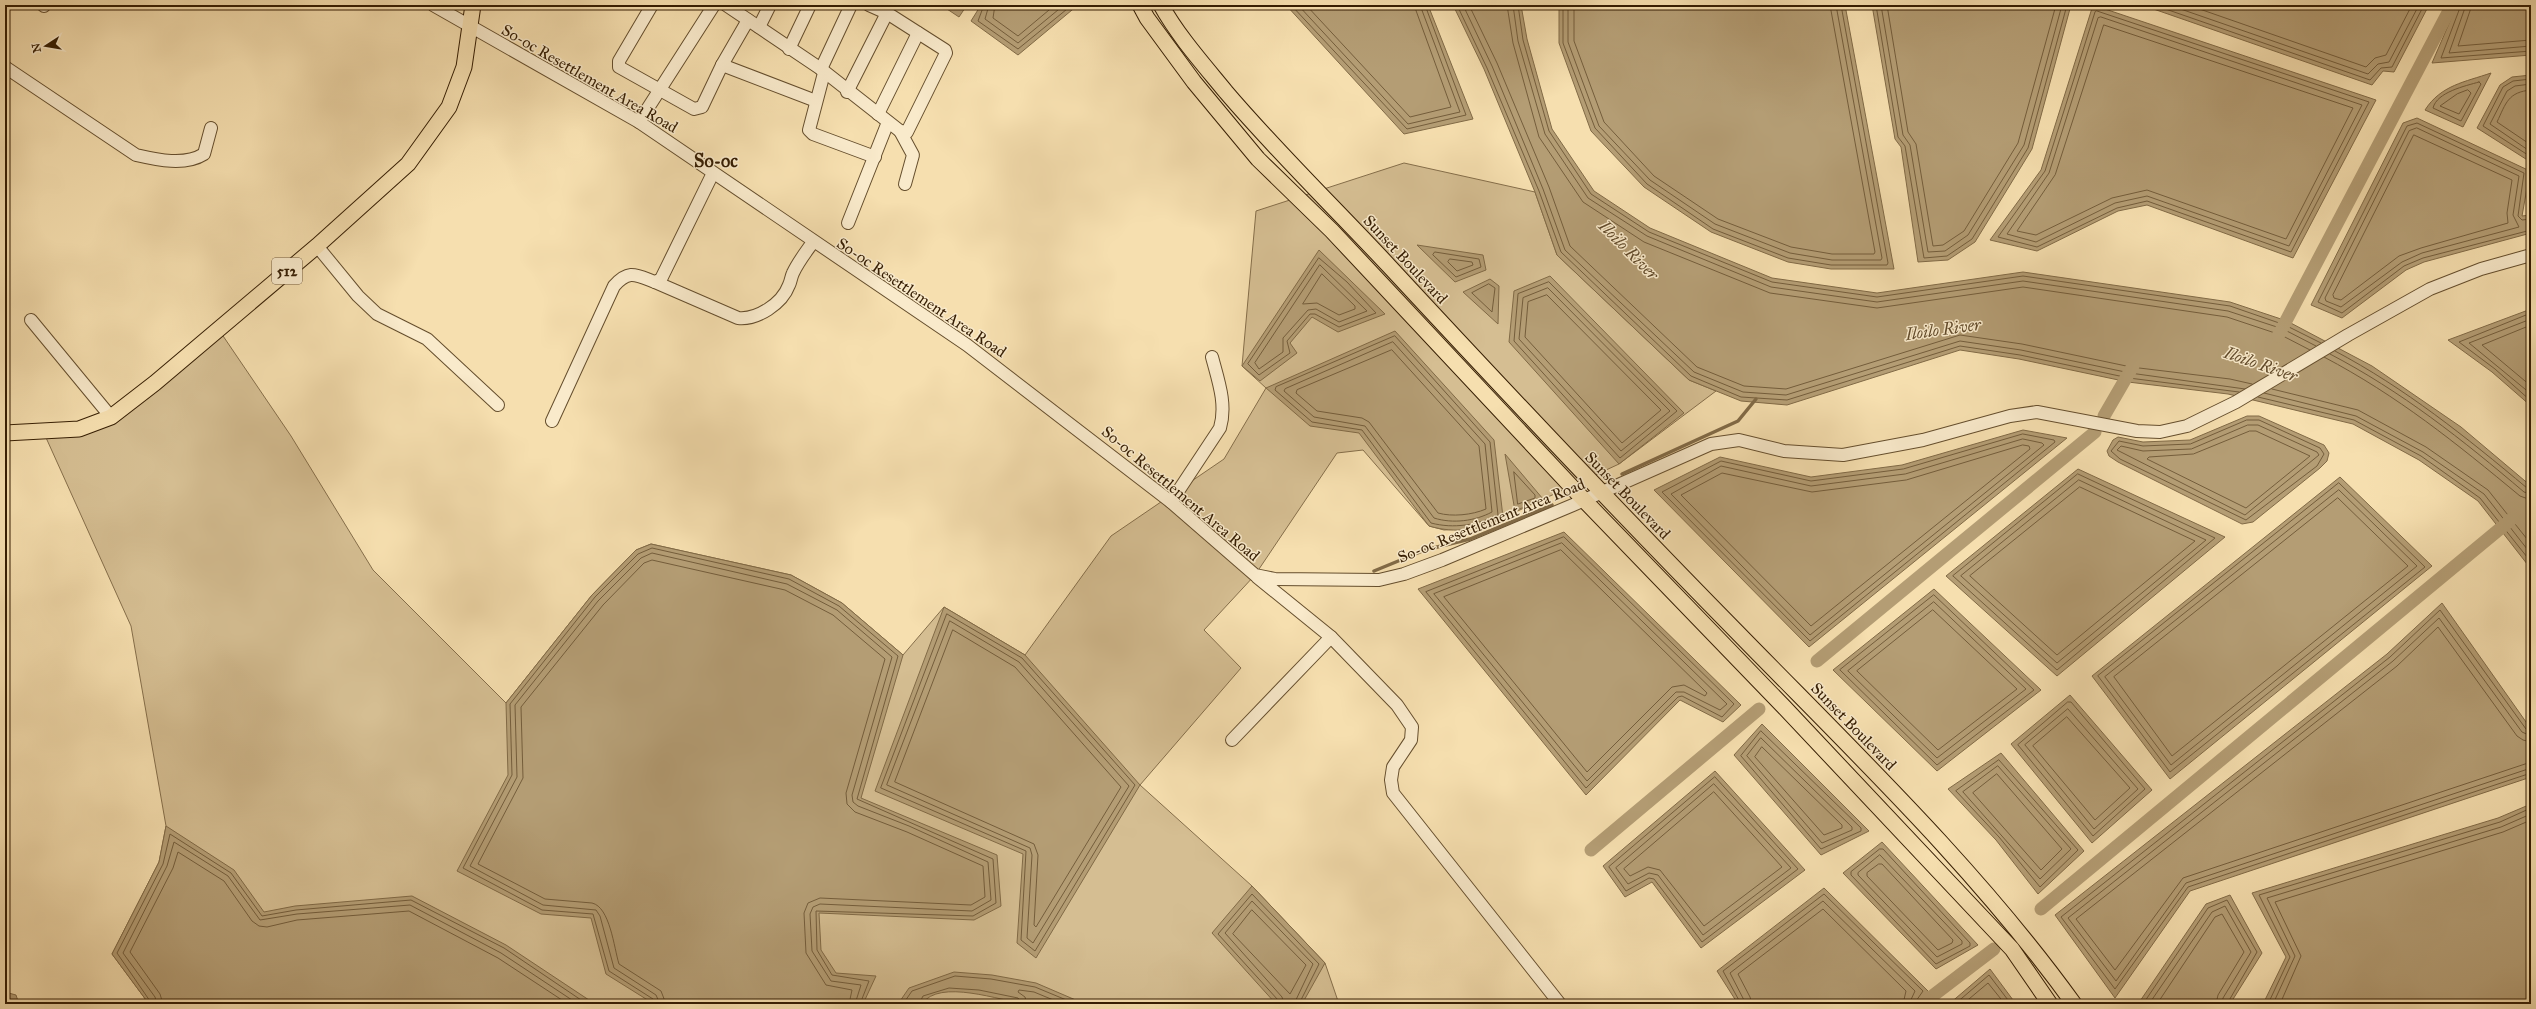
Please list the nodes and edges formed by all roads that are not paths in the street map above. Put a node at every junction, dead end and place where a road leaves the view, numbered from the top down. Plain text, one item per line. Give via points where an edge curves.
1 (433, 5) edge
2 (472, 5) edge
3 (652, 5) edge
4 (714, 5) edge
5 (727, 5) edge
6 (770, 5) edge
7 (810, 5) edge
8 (851, 5) edge
9 (869, 5) edge
10 (1140, 5) edge
11 (1161, 5) edge
12 (887, 13) junction
13 (748, 20) junction
14 (470, 27) junction
15 (759, 27) junction
16 (918, 33) junction
17 (789, 49) junction
18 (722, 65) junction
19 (5, 67) edge
20 (822, 71) junction
21 (658, 90) junction
22 (847, 92) junction
23 (816, 101) junction
24 (878, 114) junction
25 (639, 122) junction
26 (888, 122) junction
27 (211, 128) dead end
28 (900, 131) junction
29 (1272, 147) junction
30 (875, 157) junction
31 (1258, 159) junction
32 (713, 173) junction
33 (905, 184) dead end
34 (848, 223) dead end
35 (813, 242) junction
36 (318, 246) junction
37 (2531, 255) edge
38 (655, 282) junction
39 (31, 320) dead end
40 (1212, 357) dead end
41 (498, 405) dead end
42 (111, 417) junction
43 (552, 422) dead end
44 (5, 433) edge
45 (1600, 493) junction
46 (1584, 500) junction
47 (1171, 502) junction
48 (1254, 575) junction
49 (1331, 637) junction
50 (1232, 740) dead end
51 (1560, 1004) edge
52 (2050, 1004) edge
53 (2074, 1004) edge

1 - 14 street, So-oc Resettlement Area Road
2 - 14 main road, 512
3 - 21 street via 618,64
4 - 21 street
5 - 13 street
6 - 15 street
7 - 17 street
8 - 20 street
9 - 12 street
10 - 31 main road via 1194,82
11 - 29 main road, Sunset Boulevard via 1208,71
12 - 16 street
12 - 22 street
13 - 15 street
13 - 18 street
14 - 25 street, So-oc Resettlement Area Road
14 - 36 main road, 512 via 464,68 449,107 408,164
15 - 17 street
16 - 24 street
16 - 28 street via 945,50 947,56 907,132
17 - 20 street
18 - 21 street via 702,107 698,109 691,108
18 - 23 street
19 - 27 street via 136,155 159,160 195,160 204,154
20 - 22 street
20 - 23 street
21 - 25 street
22 - 24 street
23 - 30 street via 809,128 811,132
24 - 26 street
25 - 32 street, So-oc Resettlement Area Road
26 - 28 street
26 - 30 street
28 - 33 street via 913,155
29 - 31 main road
29 - 45 main road, Sunset Boulevard via 1351,226
30 - 34 street
31 - 46 main road via 1332,231
32 - 35 street, So-oc Resettlement Area Road
32 - 38 street via 661,279
35 - 38 street via 792,274 789,286 775,303 762,314 746,319 738,318
35 - 47 street, So-oc Resettlement Area Road via 967,345
36 - 41 street via 358,296 377,314 427,339
36 - 42 main road, 512
37 - 45 street, So-oc Resettlement Area Road via 2481,269 2430,289 2236,402 2187,426 2160,432 2137,431 2037,412 2010,416 1923,440 1843,455 1784,452 1739,440 1711,444
38 - 43 street via 633,274 622,276 614,286
39 - 42 street
40 - 47 street via 1220,386 1223,418 1220,428
42 - 44 main road, 512 via 79,429
45 - 46 street, So-oc Resettlement Area Road
45 - 53 main road, Sunset Boulevard via 1847,744 1966,871 2034,949
46 - 48 street, So-oc Resettlement Area Road via 1442,560 1379,580 1275,579
46 - 52 main road via 2012,949
47 - 48 street, So-oc Resettlement Area Road
48 - 49 street
49 - 50 street
49 - 51 street via 1397,705 1412,727 1411,740 1393,767 1391,780 1394,793

